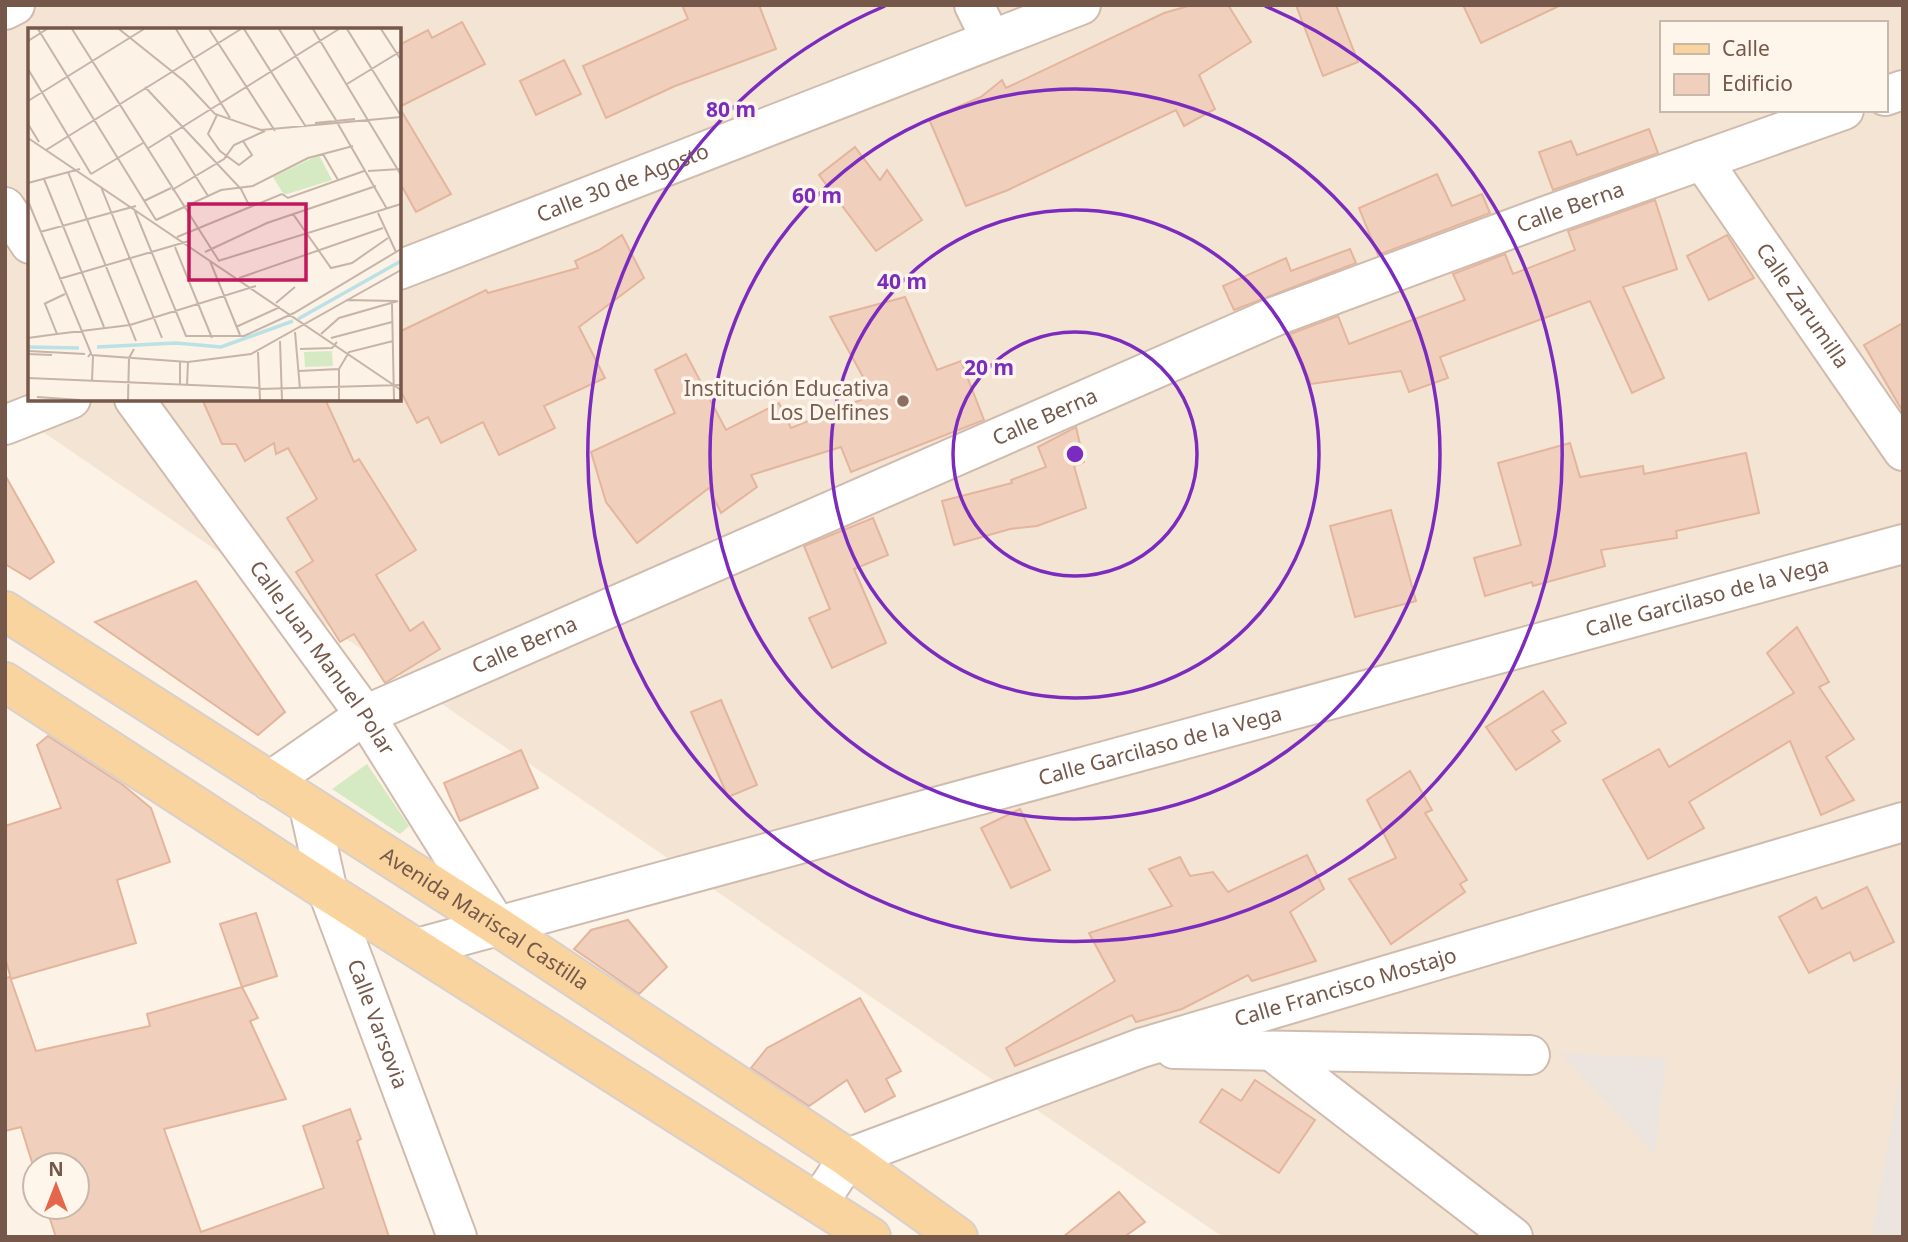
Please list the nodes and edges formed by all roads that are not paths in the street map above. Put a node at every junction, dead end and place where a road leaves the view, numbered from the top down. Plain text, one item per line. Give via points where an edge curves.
1 (15, 5) edge
2 (974, 5) edge
3 (1081, 5) edge
4 (5, 10) edge
5 (990, 39) junction
6 (1838, 112) edge
7 (1702, 160) junction
8 (5, 207) edge
9 (28, 241) edge
10 (401, 269) edge
11 (66, 401) edge
12 (135, 401) edge
13 (5, 425) edge
14 (1903, 451) edge
15 (1903, 544) edge
16 (5, 611) edge
17 (5, 682) edge
18 (365, 715) junction
19 (270, 780) junction
20 (309, 807) junction
21 (1903, 822) edge
22 (328, 892) junction
23 (497, 926) junction
24 (417, 948) junction
25 (1141, 1048) junction
26 (1273, 1052) junction
27 (1530, 1055) dead end
28 (848, 1158) junction
29 (819, 1202) junction
30 (457, 1237) edge
31 (871, 1237) edge
32 (958, 1237) edge
33 (1513, 1237) edge

1 - 4 street
2 - 5 street
3 - 5 street, Calle 30 de Agosto
5 - 10 street, Calle 30 de Agosto
6 - 7 street, Calle Berna
7 - 14 street, Calle Zarumilla
7 - 18 street, Calle Berna via 1276,316
8 - 9 street
11 - 13 street
12 - 18 street, Calle Juan Manuel Polar
15 - 23 street, Calle Garcilaso de la Vega
16 - 19 main road, Avenida Mariscal Castilla
17 - 22 main road
18 - 19 street, Calle Berna
18 - 23 street, Calle Juan Manuel Polar
19 - 20 main road, Avenida Mariscal Castilla
20 - 22 street, Calle Varsovia
20 - 23 main road, Avenida Mariscal Castilla
21 - 25 street, Calle Francisco Mostajo
22 - 24 main road
22 - 30 street, Calle Varsovia
23 - 24 street, Calle Garcilaso de la Vega
23 - 28 main road, Avenida Mariscal Castilla
24 - 29 main road
25 - 26 street
25 - 28 street, Calle Francisco Mostajo
26 - 27 street
26 - 33 street
28 - 29 street
28 - 32 main road, Avenida Mariscal Castilla
29 - 31 main road

